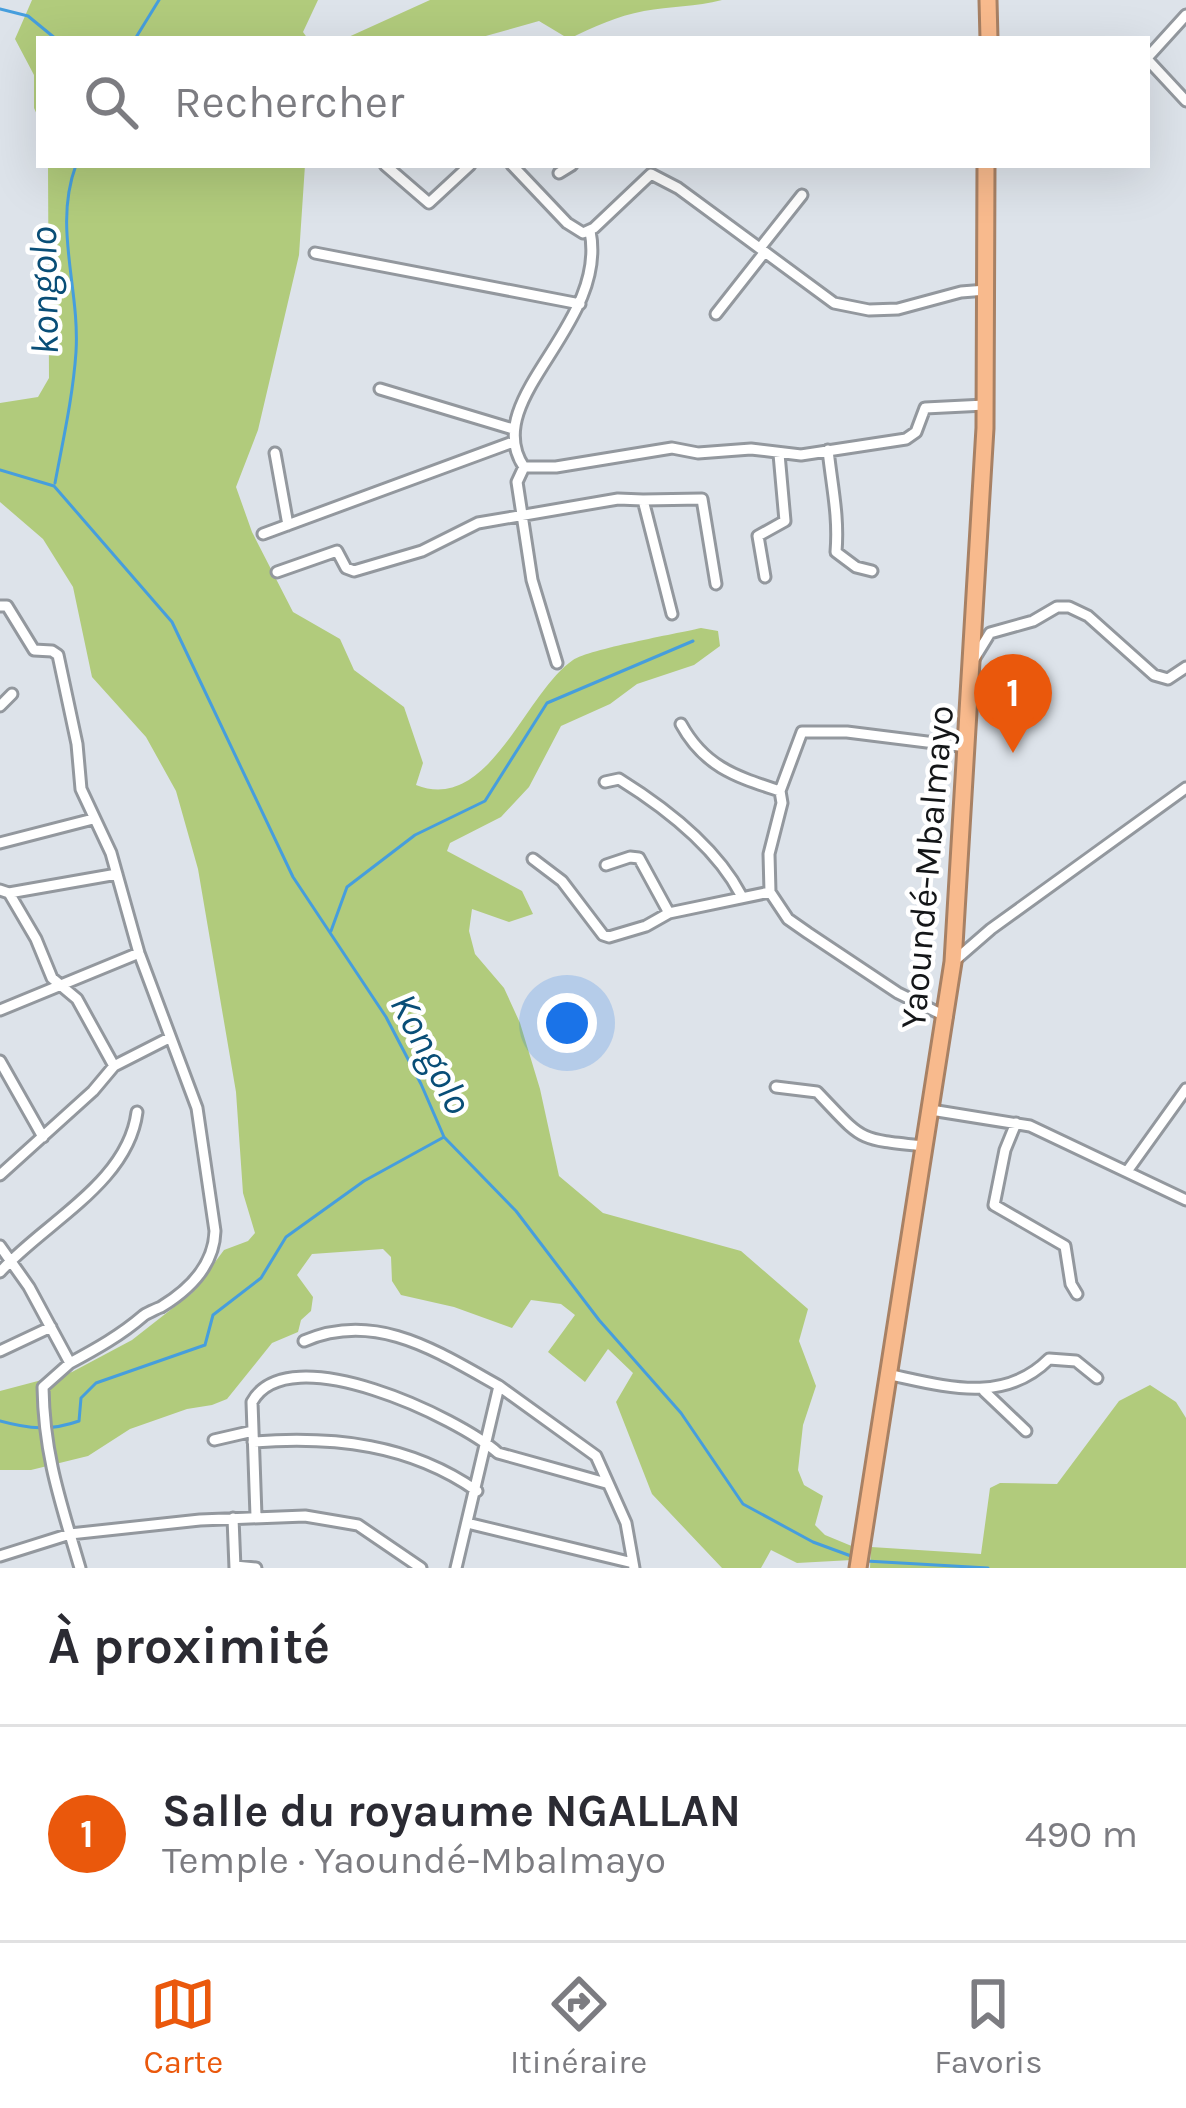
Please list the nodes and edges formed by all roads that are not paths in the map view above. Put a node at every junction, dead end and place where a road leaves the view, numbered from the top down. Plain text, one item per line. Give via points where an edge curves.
1 (988, 0) edge
2 (1186, 15) edge
3 (989, 36) edge
4 (1150, 55) edge
5 (1150, 61) edge
6 (1186, 101) edge
7 (388, 168) edge
8 (467, 168) edge
9 (515, 168) edge
10 (567, 168) edge
11 (986, 168) edge
12 (648, 169) edge
13 (559, 173) dead end
14 (802, 195) dead end
15 (590, 231) junction
16 (762, 250) junction
17 (315, 253) dead end
18 (986, 290) junction
19 (580, 304) junction
20 (716, 314) dead end
21 (380, 389) dead end
22 (986, 405) junction
23 (513, 429) junction
24 (513, 442) junction
25 (828, 450) junction
26 (275, 453) dead end
27 (779, 454) junction
28 (524, 467) junction
29 (643, 500) junction
30 (522, 514) junction
31 (288, 525) junction
32 (262, 533) dead end
33 (872, 571) dead end
34 (277, 572) dead end
35 (765, 577) dead end
36 (716, 584) dead end
37 (0, 606) edge
38 (672, 614) dead end
39 (557, 664) dead end
40 (972, 664) junction
41 (1186, 667) edge
42 (12, 694) dead end
43 (0, 706) edge
44 (681, 724) dead end
45 (969, 747) junction
46 (605, 782) dead end
47 (1186, 789) edge
48 (780, 791) junction
49 (93, 819) junction
50 (0, 843) edge
51 (533, 859) dead end
52 (606, 866) dead end
53 (117, 874) junction
54 (4, 892) edge
55 (770, 892) junction
56 (741, 895) junction
57 (669, 913) junction
58 (139, 953) junction
59 (953, 962) junction
60 (60, 986) junction
61 (0, 1010) edge
62 (947, 1017) junction
63 (169, 1038) junction
64 (0, 1060) edge
65 (114, 1066) junction
66 (776, 1087) dead end
67 (1186, 1090) edge
68 (1174, 1106) junction
69 (932, 1111) junction
70 (137, 1112) dead end
71 (1186, 1116) edge
72 (1016, 1123) junction
73 (43, 1136) junction
74 (926, 1146) junction
75 (1128, 1170) junction
76 (0, 1174) edge
77 (1186, 1200) edge
78 (0, 1246) edge
79 (10, 1260) junction
80 (0, 1272) edge
81 (1077, 1294) dead end
82 (51, 1327) junction
83 (304, 1341) dead end
84 (0, 1351) edge
85 (70, 1363) junction
86 (887, 1374) junction
87 (1097, 1378) dead end
88 (499, 1386) junction
89 (984, 1391) junction
90 (1026, 1431) dead end
91 (253, 1436) junction
92 (214, 1440) dead end
93 (487, 1443) junction
94 (606, 1483) junction
95 (477, 1491) junction
96 (256, 1516) junction
97 (233, 1518) junction
98 (467, 1523) junction
99 (70, 1534) junction
100 (3, 1555) edge
101 (859, 1559) edge
102 (633, 1566) edge
103 (235, 1567) edge
104 (10, 1568) edge
105 (80, 1568) edge
106 (256, 1568) edge
107 (421, 1568) edge
108 (456, 1568) edge

1 - 3 highway
2 - 4 street
5 - 6 street
7 - 8 street via 429,203
9 - 15 street via 566,223
10 - 13 street
11 - 18 highway, Yaoundé-Mbalmayo
12 - 15 street
12 - 16 street
14 - 16 street
15 - 19 street via 594,254
16 - 18 street via 823,298 851,308 898,310
16 - 20 street
17 - 19 street
18 - 22 highway, Yaoundé-Mbalmayo
19 - 23 street via 518,404
21 - 23 street
22 - 25 street via 933,405 906,439
22 - 40 highway, Yaoundé-Mbalmayo
23 - 24 street
24 - 28 street
24 - 31 street
25 - 27 street
25 - 33 street via 836,552
26 - 31 street
27 - 28 street via 672,448
27 - 35 street via 785,521 758,536
28 - 30 street via 517,482
29 - 30 street
29 - 36 street via 702,499
29 - 38 street
30 - 34 street via 354,571 338,551
30 - 39 street
31 - 32 street
37 - 49 street via 34,650 58,655
40 - 41 street via 990,633 1069,607 1154,675 1168,679
40 - 45 highway, Yaoundé-Mbalmayo
42 - 43 street
44 - 48 street via 726,772
45 - 48 street via 807,730
45 - 59 highway, Yaoundé-Mbalmayo
46 - 56 street via 620,779 658,802
47 - 59 street
48 - 55 street
49 - 50 street
49 - 53 street
51 - 57 street via 562,881 603,935
52 - 57 street via 639,858
53 - 54 street
53 - 58 street
54 - 60 street
55 - 56 street
55 - 62 street via 788,919
56 - 57 street
58 - 60 street
58 - 63 street
59 - 62 highway, Yaoundé-Mbalmayo
60 - 61 street
60 - 65 street via 77,999
62 - 69 highway, Yaoundé-Mbalmayo
63 - 65 street
63 - 85 street via 197,1108 215,1245 190,1284
64 - 73 street
65 - 73 street
66 - 74 street via 817,1092 868,1140
67 - 68 street
68 - 71 street
68 - 75 street
69 - 72 street
69 - 74 highway, Yaoundé-Mbalmayo
70 - 79 street via 114,1165
72 - 75 street
72 - 81 street via 994,1205 1065,1246
73 - 76 street
74 - 86 highway, Yaoundé-Mbalmayo
75 - 77 street
78 - 79 street
79 - 80 street
79 - 82 street
82 - 84 street
82 - 85 street
83 - 88 street via 348,1330 387,1332
85 - 99 street via 43,1387 51,1476
86 - 89 street
86 - 101 highway, Yaoundé-Mbalmayo
87 - 89 street via 1076,1361 1049,1359
88 - 93 street
88 - 94 street via 591,1450
89 - 90 street
91 - 92 street
91 - 93 street via 255,1394 305,1379 386,1392
91 - 95 street via 388,1449 430,1461
91 - 96 street
93 - 94 street
93 - 95 street
94 - 102 street via 626,1523
95 - 98 street
96 - 97 street
96 - 107 street via 346,1520
97 - 99 street
97 - 103 street
98 - 102 street
98 - 108 street
99 - 100 street
99 - 105 street
100 - 104 street
103 - 106 street

